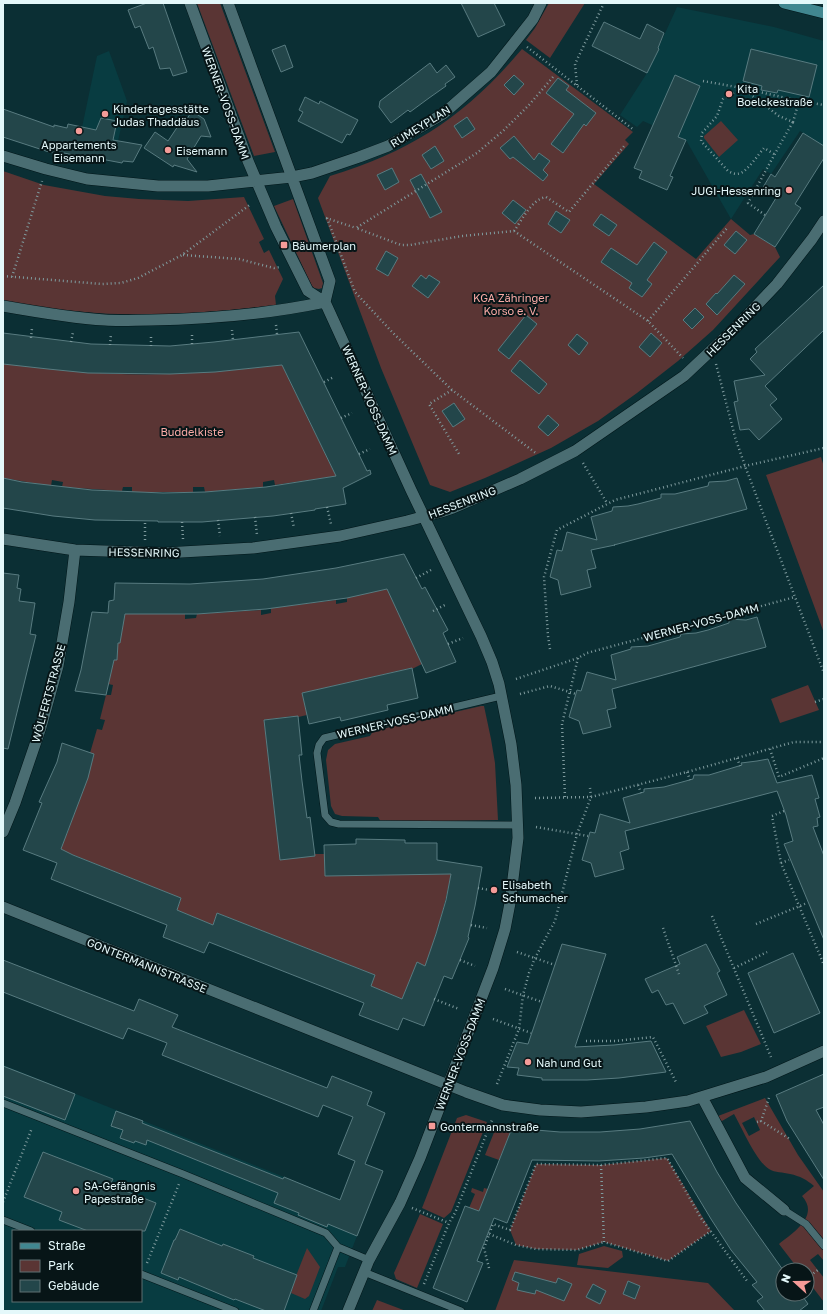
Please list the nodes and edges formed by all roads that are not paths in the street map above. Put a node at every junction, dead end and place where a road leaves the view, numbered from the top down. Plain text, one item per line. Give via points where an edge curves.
1 (190, 3) edge
2 (228, 3) edge
3 (541, 3) edge
4 (784, 3) edge
5 (824, 13) edge
6 (3, 156) edge
7 (292, 177) junction
8 (256, 181) junction
9 (824, 221) edge
10 (325, 302) junction
11 (3, 306) edge
12 (424, 517) junction
13 (3, 538) edge
14 (75, 550) junction
15 (501, 696) junction
16 (518, 825) junction
17 (3, 832) edge
18 (3, 907) edge
19 (824, 1051) edge
20 (448, 1084) junction
21 (702, 1097) junction
22 (3, 1103) edge
23 (784, 1210) joint
24 (3, 1220) edge
25 (28, 1230) edge
26 (824, 1246) edge
27 (338, 1247) junction
28 (369, 1260) junction
29 (364, 1272) junction
30 (142, 1274) edge
31 (235, 1311) edge
32 (313, 1311) edge
33 (348, 1311) edge
34 (462, 1311) edge

1 - 8 street, WERNER-VOSS-DAMM
2 - 7 street
3 - 7 street, RUMEYPLAN via 533,19 490,72 444,114 388,146 312,173
4 - 5 main road
6 - 8 street via 87,179 190,187
7 - 8 street, RUMEYPLAN
7 - 10 street via 330,280
8 - 10 street, WERNER-VOSS-DAMM via 284,245 308,291
9 - 12 street, HESSENRING via 777,284 710,353 678,380 570,454 453,508
10 - 11 street via 283,310 186,319 105,320
10 - 12 street, WERNER-VOSS-DAMM
12 - 14 street, HESSENRING via 340,536 253,548 164,553
12 - 15 street, WERNER-VOSS-DAMM via 482,636
13 - 14 street, HESSENRING
14 - 17 street, WÖLFERTSTRASSE via 58,666 41,728
15 - 16 street, WERNER-VOSS-DAMM via 512,744
15 - 16 lane, WERNER-VOSS-DAMM via 324,738 317,754 325,815 331,822 339,824
16 - 20 street, WERNER-VOSS-DAMM via 515,873 505,929 493,968
18 - 20 street, GONTERMANNSTRASSE
19 - 21 street, GONTERMANNSTRASSE via 766,1077
20 - 21 street, GONTERMANNSTRASSE via 503,1105 560,1112 626,1110
20 - 28 street, WERNER-VOSS-DAMM via 400,1203
21 - 23 street via 745,1178
22 - 27 lane via 326,1233
23 - 26 lane via 806,1224
24 - 25 lane
27 - 28 lane
27 - 32 lane
28 - 29 street, WERNER-VOSS-DAMM
29 - 33 street, WERNER-VOSS-DAMM
29 - 34 lane
30 - 31 lane

